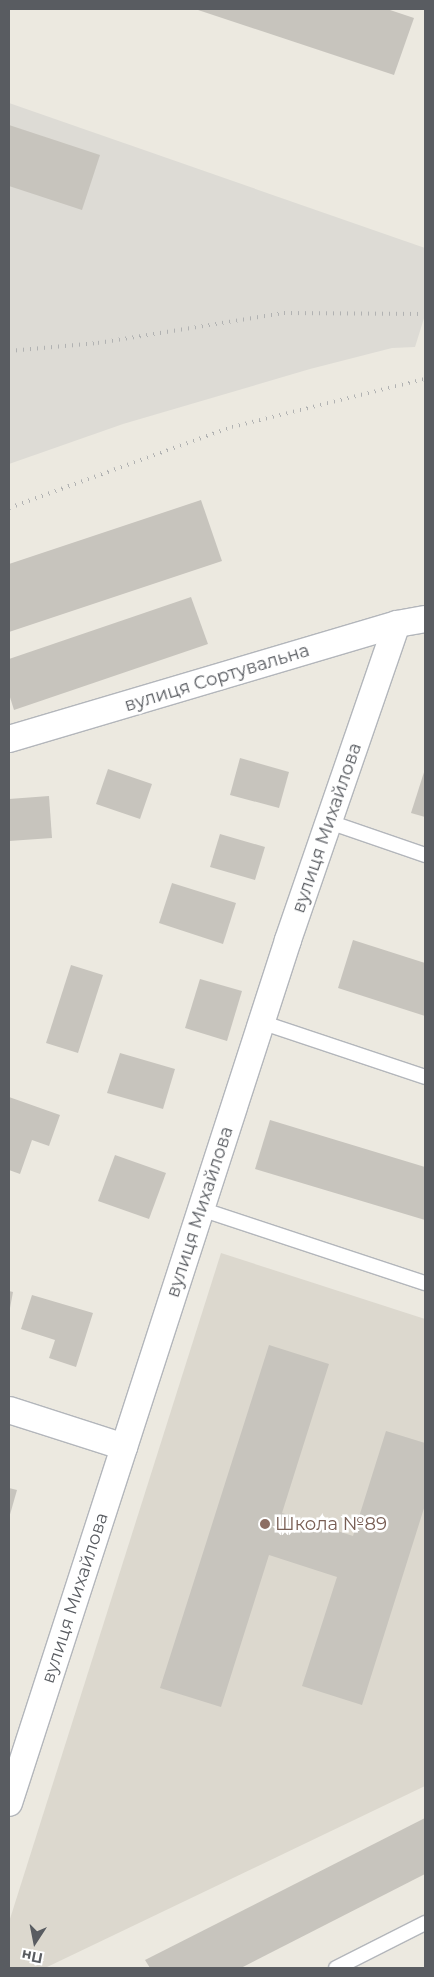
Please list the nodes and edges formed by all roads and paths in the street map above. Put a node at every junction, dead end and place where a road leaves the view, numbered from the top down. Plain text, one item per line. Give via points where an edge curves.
1 (425, 619) edge
2 (397, 624) junction
3 (9, 739) edge
4 (329, 822) junction
5 (425, 855) edge
6 (262, 1022) junction
7 (425, 1077) edge
8 (201, 1209) junction
9 (425, 1283) edge
10 (9, 1410) edge
11 (124, 1447) junction
12 (9, 1803) edge
13 (425, 1923) edge
14 (336, 1968) edge

1 - 2 street, вулиця Сортувальна
2 - 3 street, вулиця Сортувальна
2 - 4 street, вулиця Михайлова
4 - 5 lane
4 - 6 street, вулиця Михайлова
6 - 7 lane
6 - 8 street, вулиця Михайлова
8 - 9 lane
8 - 11 street, вулиця Михайлова
10 - 11 street
11 - 12 street, вулиця Михайлова
13 - 14 lane

